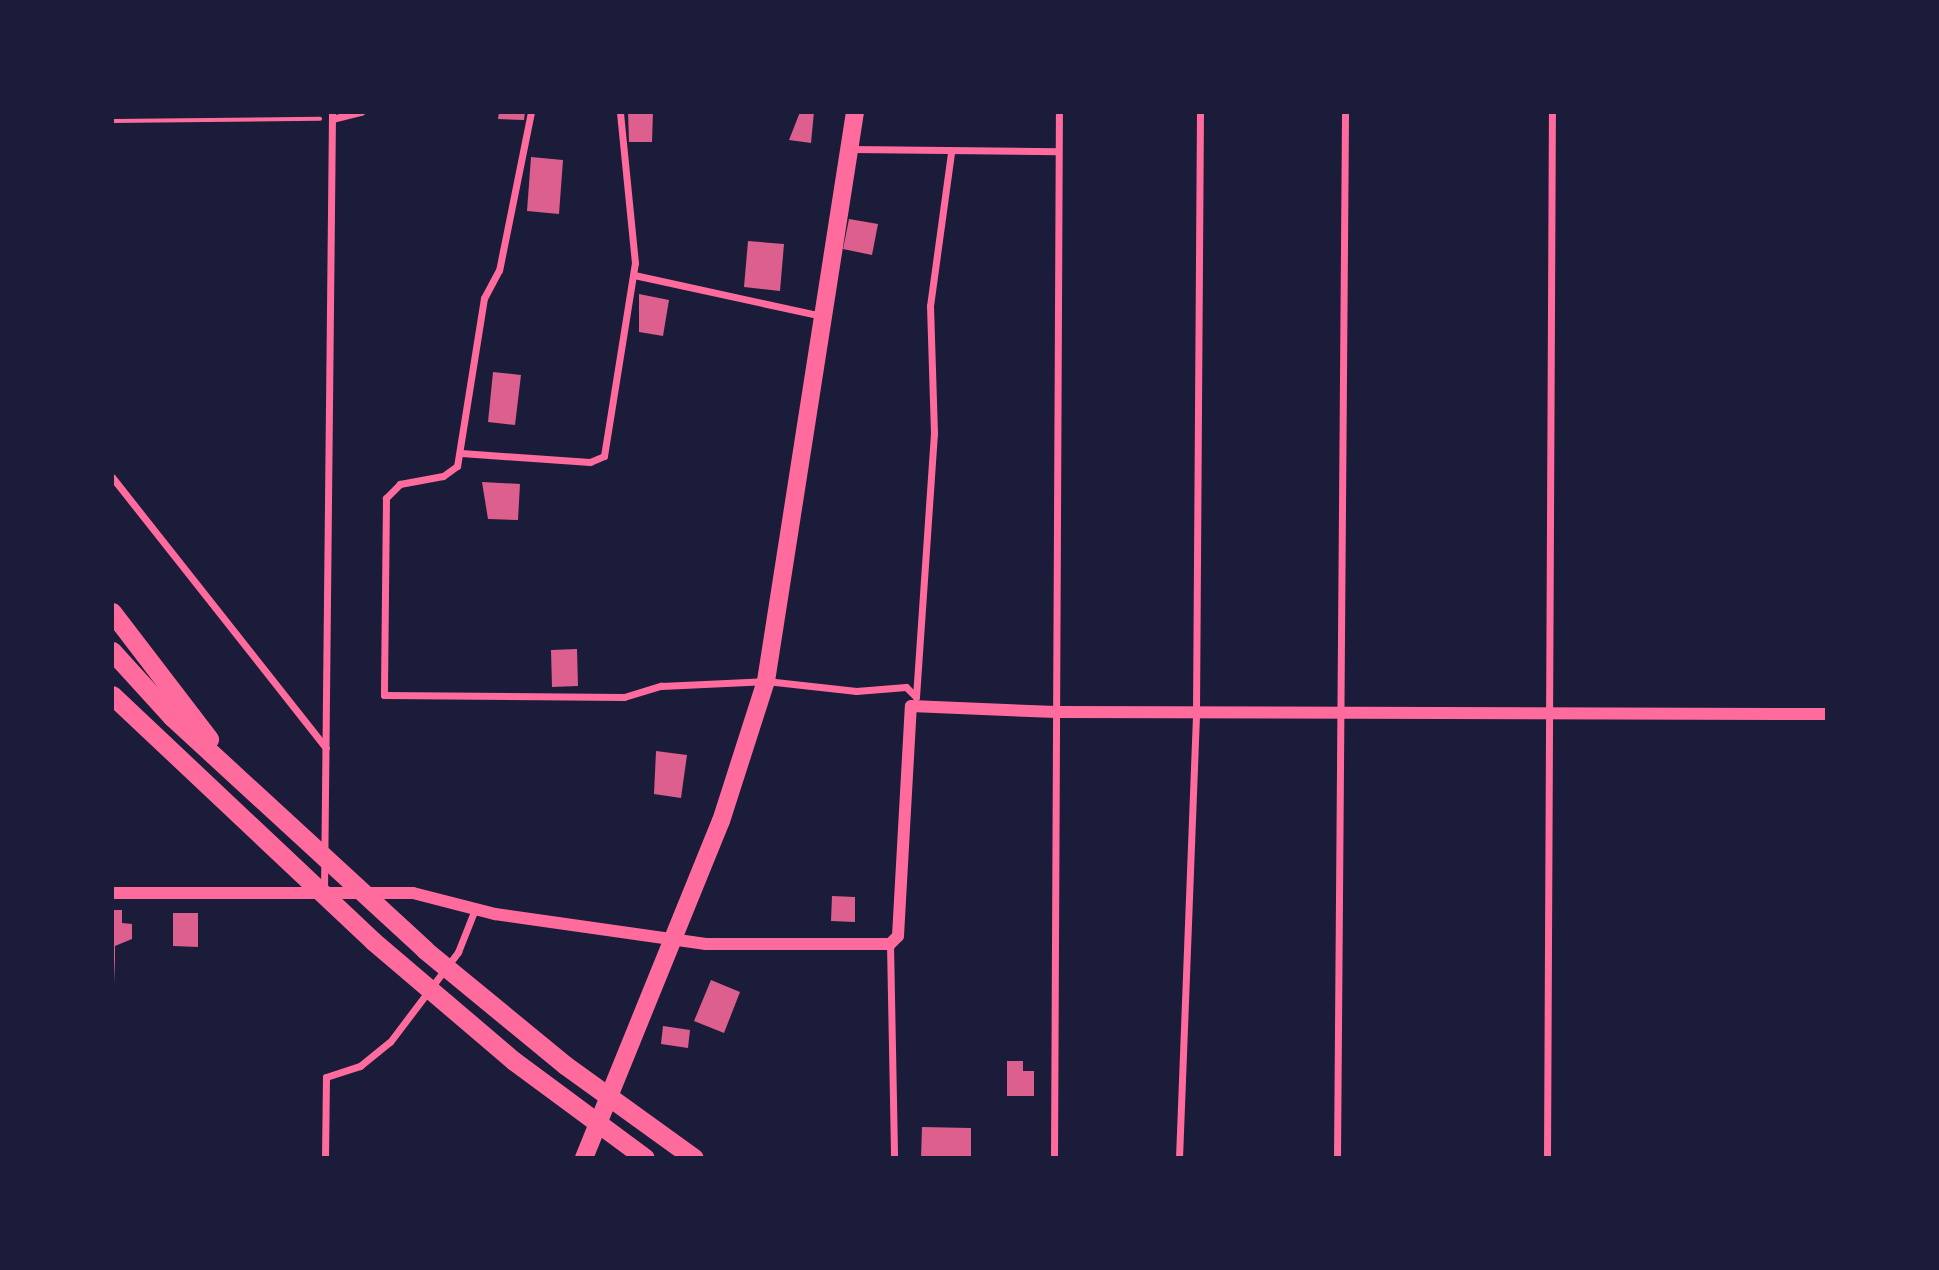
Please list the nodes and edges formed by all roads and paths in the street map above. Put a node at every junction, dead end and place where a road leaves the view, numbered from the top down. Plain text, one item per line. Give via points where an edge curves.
1 (361, 112) edge
2 (531, 112) edge
3 (620, 112) edge
4 (855, 112) edge
5 (1059, 112) edge
6 (1200, 112) edge
7 (1345, 112) edge
8 (1552, 112) edge
9 (332, 116) edge
10 (112, 121) edge
11 (851, 149) junction
12 (1058, 151) junction
13 (951, 152) junction
14 (634, 275) junction
15 (825, 317) junction
16 (461, 453) junction
17 (112, 477) edge
18 (112, 612) edge
19 (112, 651) edge
20 (766, 681) junction
21 (112, 695) edge
22 (1056, 712) junction
23 (1196, 712) junction
24 (1345, 712) junction
25 (1548, 713) junction
26 (1827, 714) edge
27 (326, 748) junction
28 (247, 789) junction
29 (324, 892) junction
30 (112, 893) edge
31 (475, 909) junction
32 (674, 937) junction
33 (890, 944) junction
34 (325, 1158) edge
35 (584, 1158) edge
36 (645, 1158) edge
37 (694, 1158) edge
38 (894, 1158) edge
39 (1054, 1158) edge
40 (1179, 1158) edge
41 (1337, 1158) edge
42 (1547, 1158) edge

1 - 9 street
2 - 16 street via 499,270 484,298
3 - 14 street
4 - 11 highway
5 - 12 street
6 - 23 street
7 - 24 street
8 - 25 street
9 - 10 path
9 - 27 street
11 - 13 street
11 - 15 highway
12 - 13 street
12 - 22 street
13 - 20 street via 930,306 933,433 916,697 906,687 856,691
14 - 15 street
14 - 16 street via 604,456 590,462
15 - 20 highway
16 - 20 street via 443,476 400,484 386,498 384,695 624,697 662,686
17 - 27 street
18 - 28 highway
19 - 28 highway
20 - 32 highway via 721,821
21 - 36 highway via 274,853 514,1061
22 - 23 street
22 - 33 street via 911,706 898,936
22 - 39 street
23 - 24 street
23 - 40 street
24 - 25 street
24 - 41 street
25 - 26 street
25 - 42 street
27 - 29 street
28 - 37 highway via 565,1065
29 - 30 street
29 - 31 street via 413,893
31 - 32 street
31 - 34 street via 458,952 390,1042 360,1066 326,1077
32 - 33 street via 706,944
32 - 35 highway
33 - 38 street

